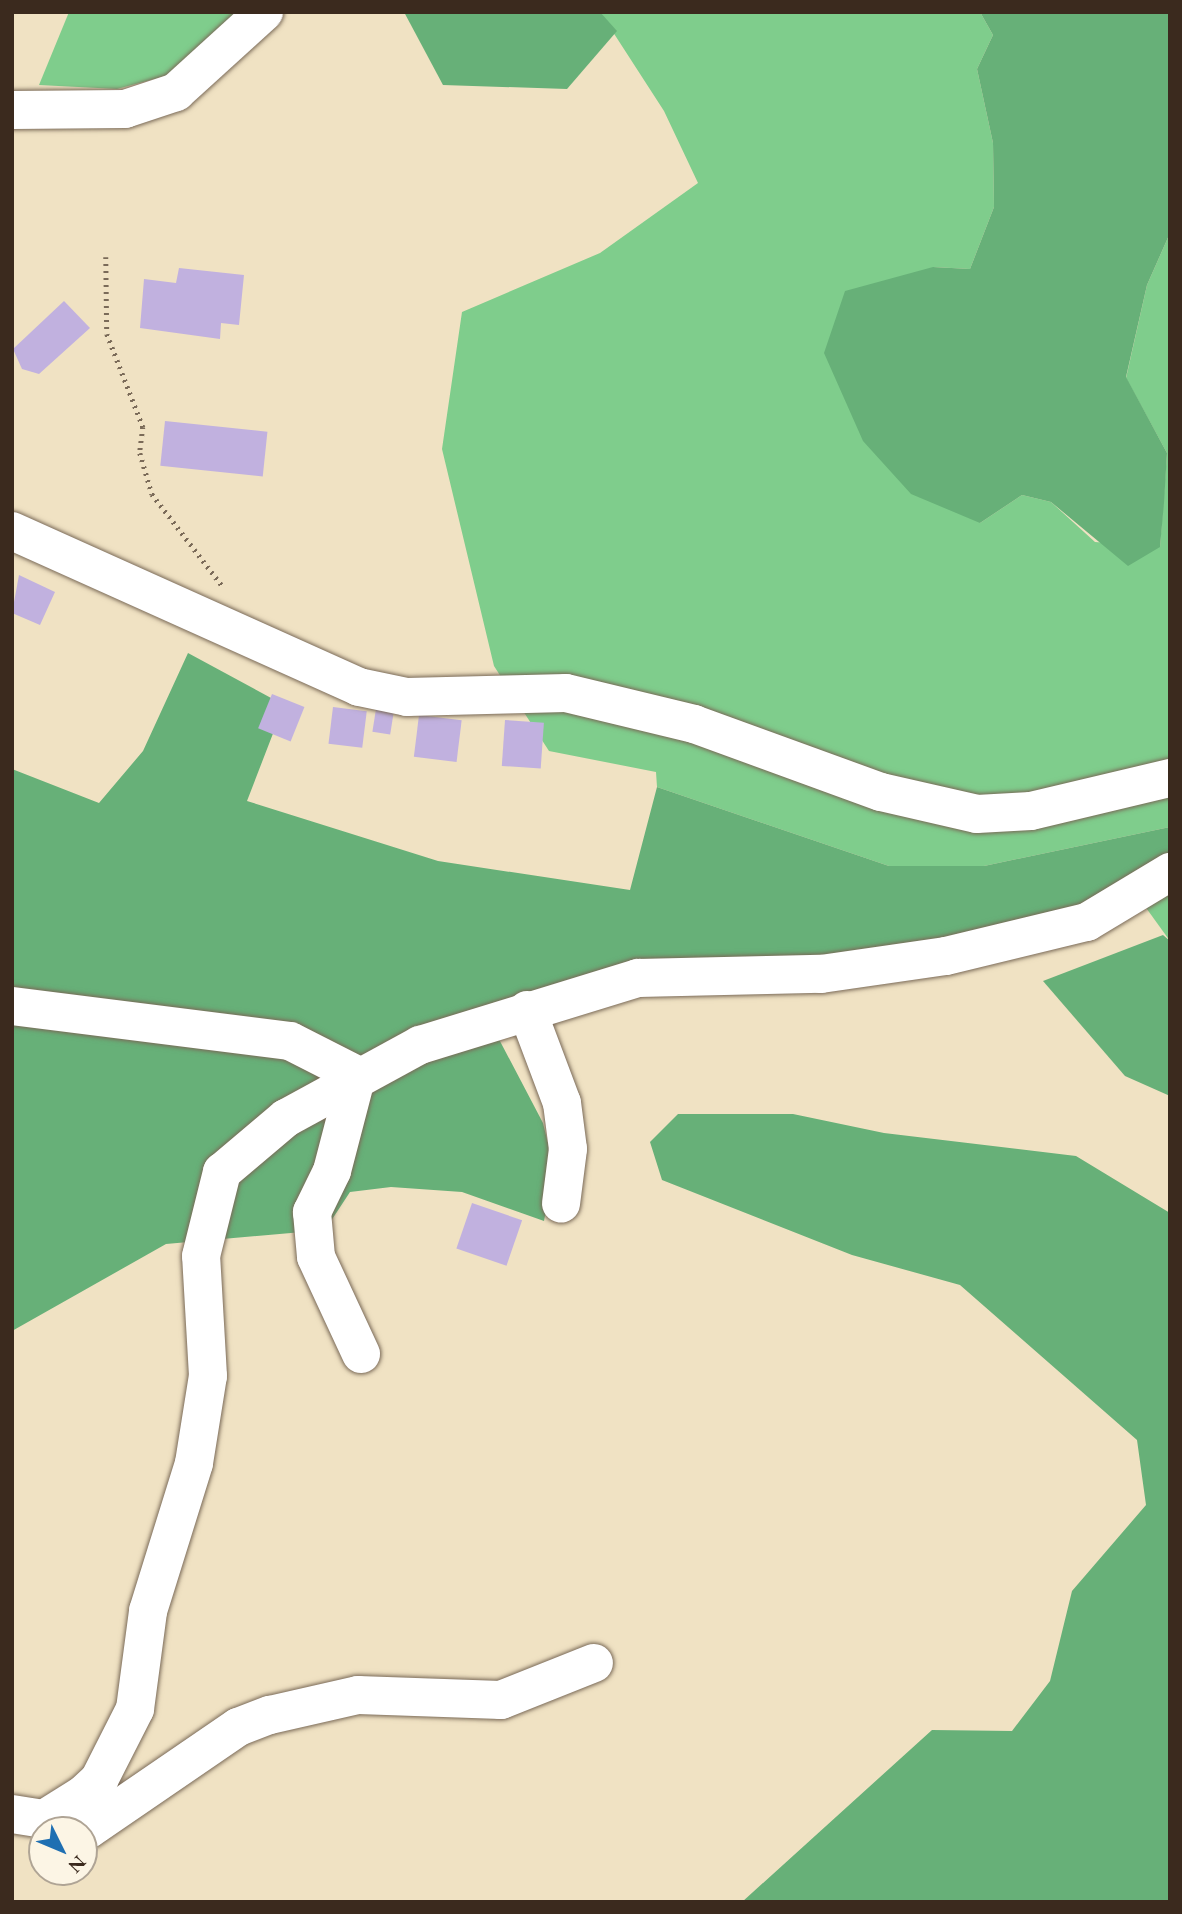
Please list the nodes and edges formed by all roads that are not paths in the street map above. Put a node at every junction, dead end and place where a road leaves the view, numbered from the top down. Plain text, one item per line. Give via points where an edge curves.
1 (264, 12) edge
2 (12, 110) edge
3 (12, 531) edge
4 (1170, 778) edge
5 (1170, 872) edge
6 (12, 1006) edge
7 (527, 1010) junction
8 (357, 1075) junction
9 (561, 1204) dead end
10 (361, 1354) dead end
11 (594, 1663) dead end
12 (30, 1816) edge
13 (98, 1823) edge

1 - 2 street via 176,92 125,109
3 - 4 street via 359,687 407,697 566,693 694,724 881,792 977,814 1031,811
5 - 7 street via 1087,922 959,953 821,974 638,978
6 - 8 street via 290,1041
7 - 8 street via 420,1045
7 - 9 street via 562,1103 568,1149
8 - 10 street via 332,1171 312,1212 316,1257
8 - 12 street via 286,1118 222,1172 201,1256 208,1376 196,1450 148,1611 135,1709 99,1780
11 - 13 street via 501,1700 358,1695 270,1715 238,1727

